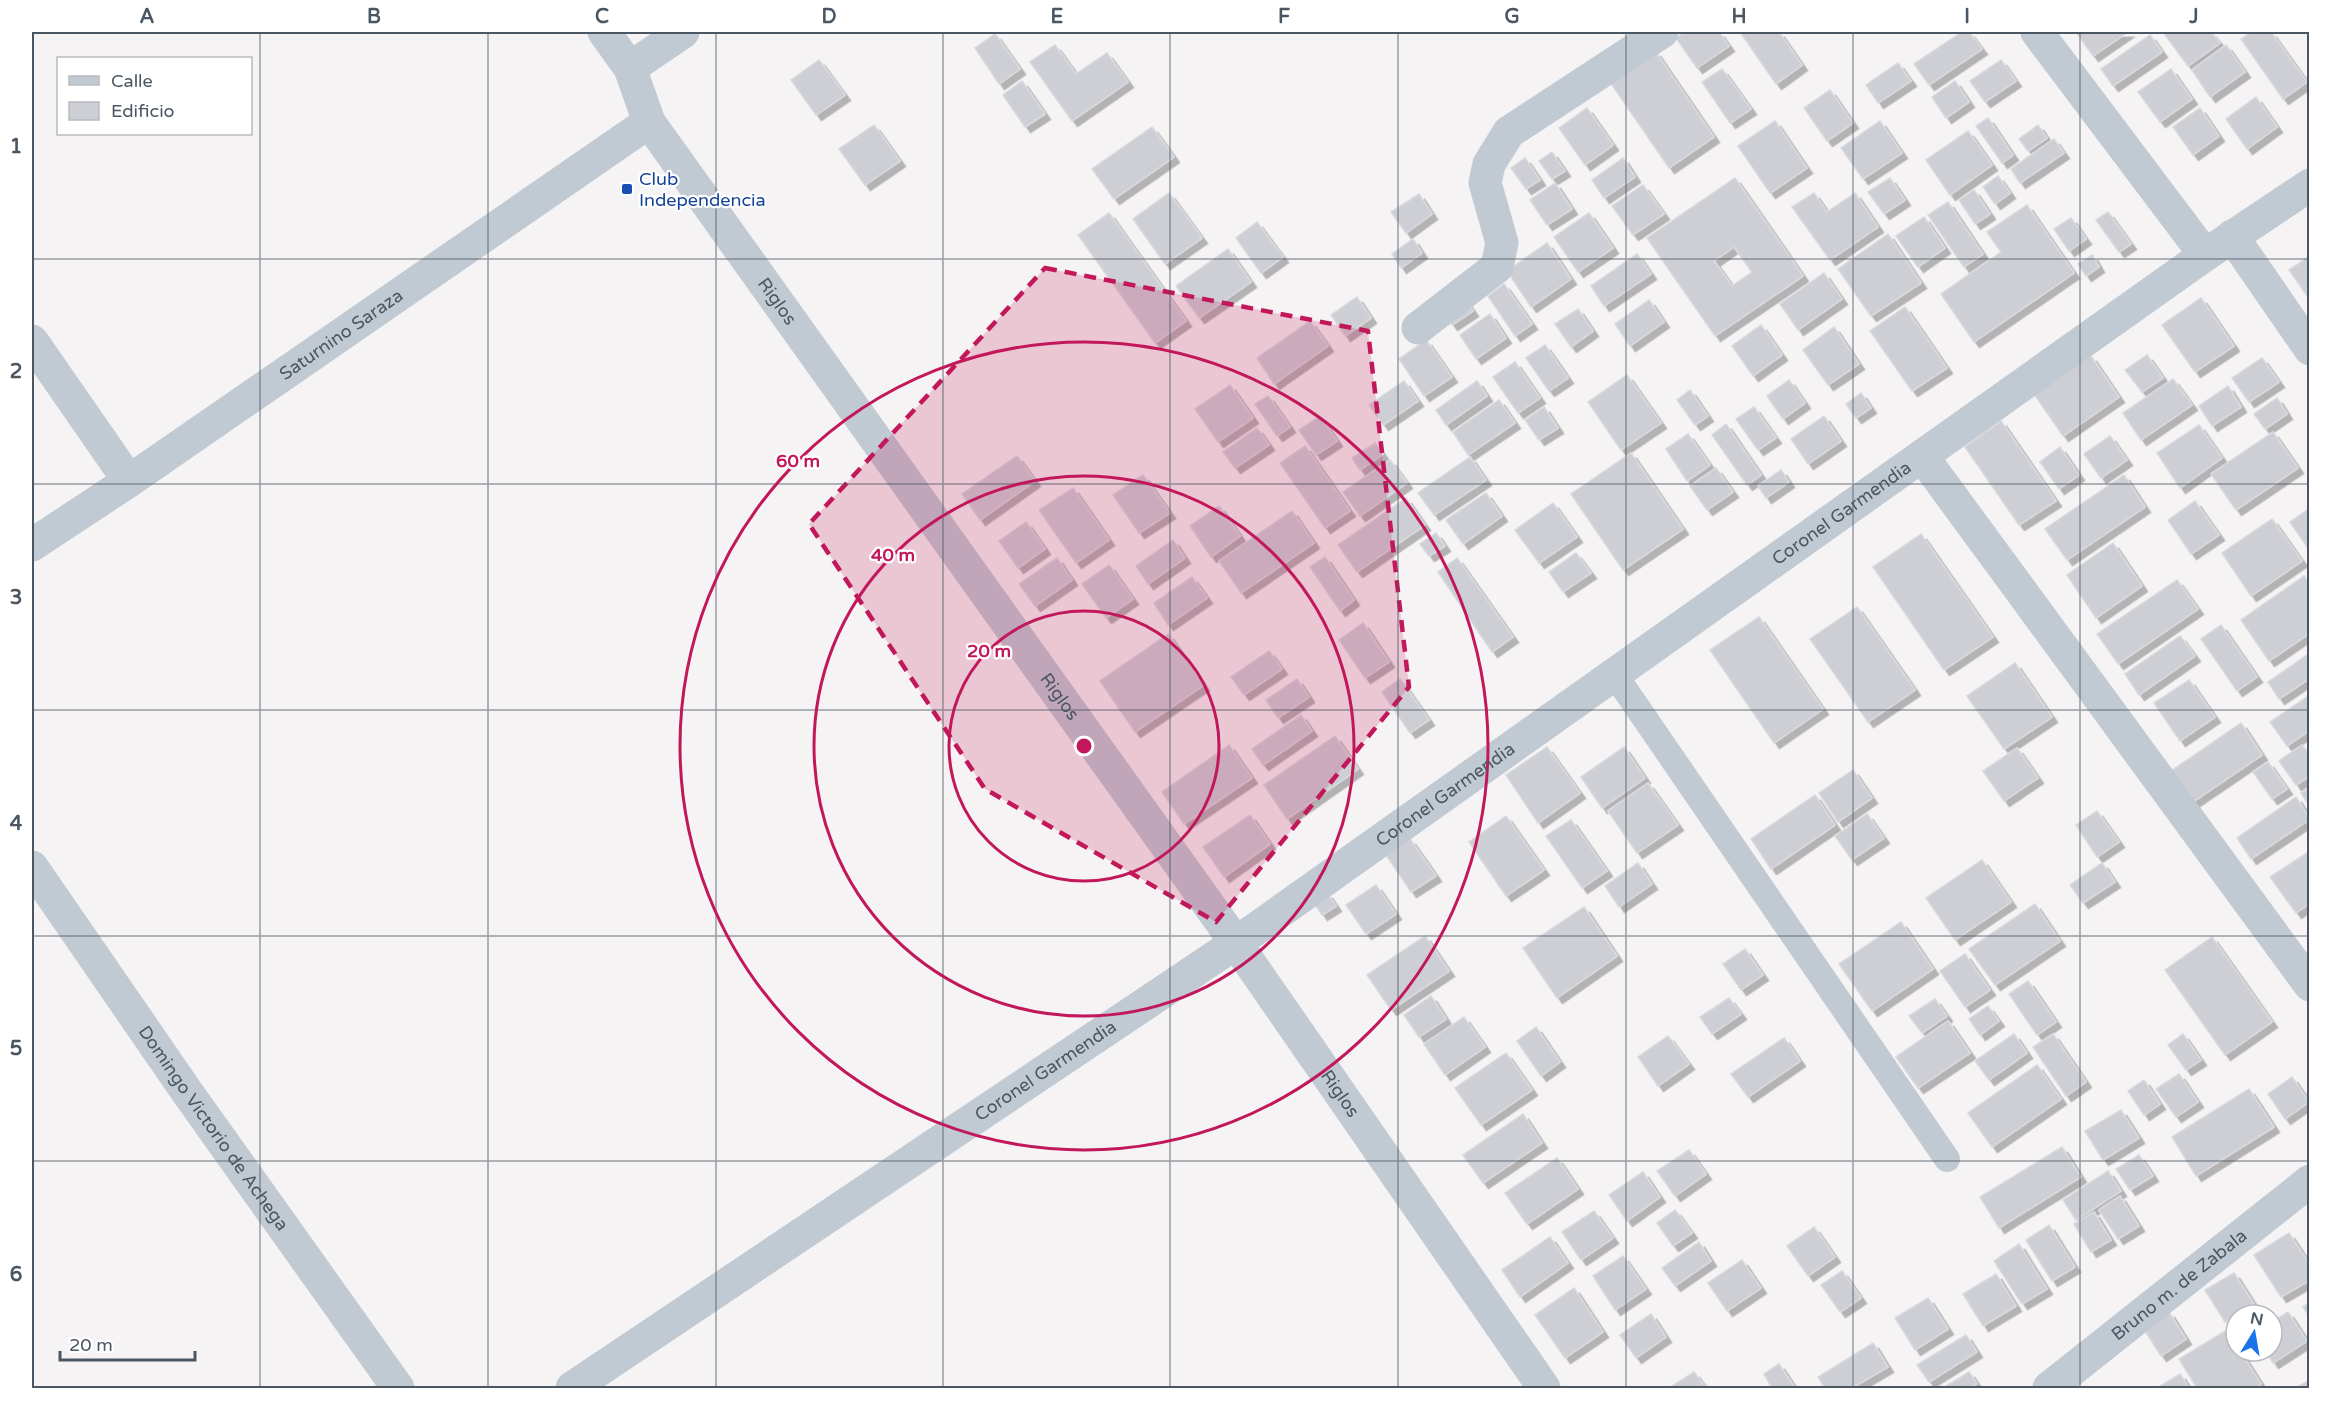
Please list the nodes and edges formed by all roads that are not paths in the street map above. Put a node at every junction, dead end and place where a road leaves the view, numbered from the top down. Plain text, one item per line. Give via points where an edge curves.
1 (604, 32) edge
2 (683, 32) edge
3 (1662, 32) edge
4 (2037, 32) edge
5 (630, 68) junction
6 (649, 122) junction
7 (2310, 185) edge
8 (2232, 236) junction
9 (2205, 255) junction
10 (1418, 328) dead end
11 (32, 340) edge
12 (2310, 349) edge
13 (1922, 456) junction
14 (129, 481) junction
15 (32, 545) edge
16 (1615, 675) junction
17 (32, 867) edge
18 (1236, 943) junction
19 (2310, 985) edge
20 (1947, 1160) dead end
21 (2310, 1181) edge
22 (398, 1389) edge
23 (572, 1389) edge
24 (1544, 1389) edge
25 (2049, 1389) edge

1 - 5 street, Riglos
2 - 5 street
3 - 10 street via 1509,132 1489,164 1485,183 1502,243 1497,267
4 - 9 street
5 - 6 street, Riglos
6 - 14 street, Saturnino Saraza
6 - 18 street, Riglos
7 - 8 street, Coronel Garmendia
8 - 9 street, Coronel Garmendia
8 - 12 street
9 - 13 street, Coronel Garmendia
11 - 14 street
13 - 16 street, Coronel Garmendia
13 - 19 street
14 - 15 street, Saturnino Saraza
16 - 18 street, Coronel Garmendia
16 - 20 lane
17 - 22 street, Domingo Victorio de Achega
18 - 23 street, Coronel Garmendia
18 - 24 street, Riglos
21 - 25 street, Bruno m. de Zabala

